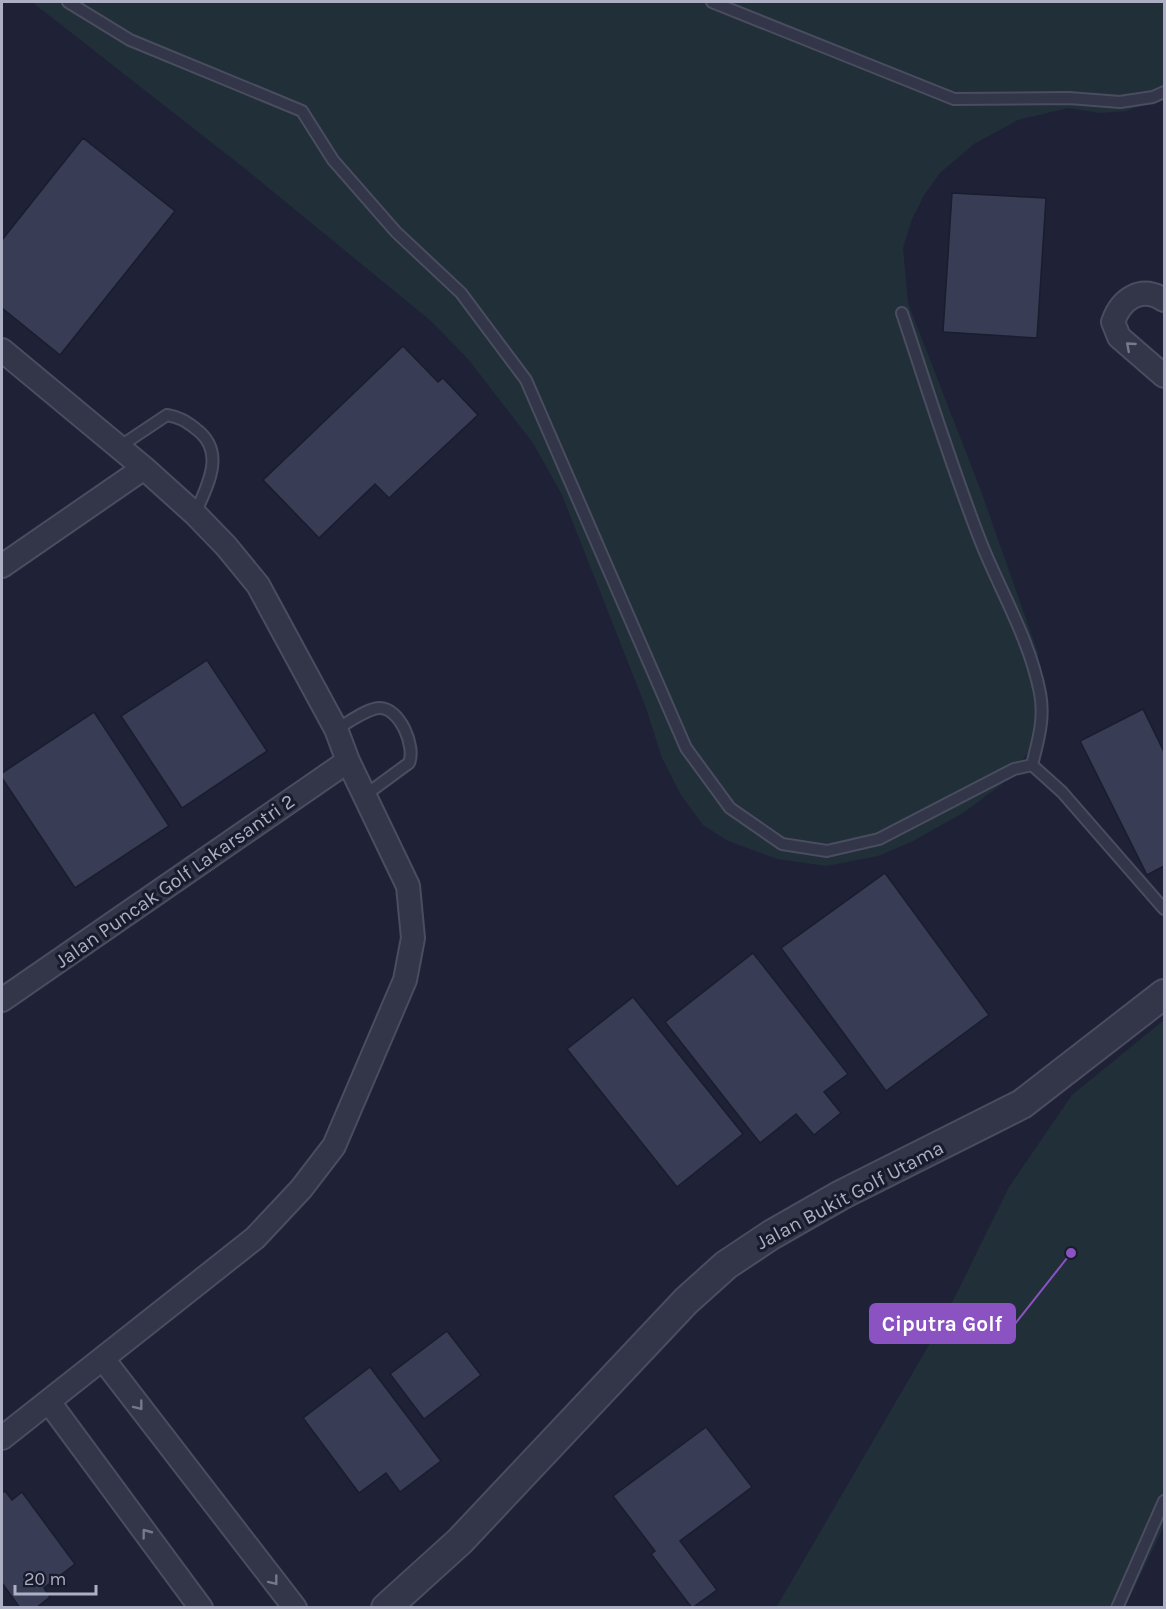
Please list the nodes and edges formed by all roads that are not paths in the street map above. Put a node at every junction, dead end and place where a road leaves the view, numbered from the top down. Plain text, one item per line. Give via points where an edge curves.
1 (68, 2) edge
2 (712, 2) edge
3 (1164, 92) edge
4 (1164, 300) edge
5 (902, 313) dead end
6 (2, 350) edge
7 (1164, 376) edge
8 (119, 447) junction
9 (144, 468) junction
10 (195, 514) junction
11 (2, 566) edge
12 (336, 729) junction
13 (348, 761) junction
14 (1032, 765) junction
15 (364, 796) junction
16 (1164, 909) edge
17 (1164, 994) edge
18 (2, 1000) edge
19 (103, 1359) junction
20 (49, 1402) junction
21 (2, 1438) edge
22 (1164, 1501) edge
23 (201, 1608) edge
24 (295, 1608) edge
25 (386, 1608) edge
26 (1117, 1608) edge

1 - 14 lane via 130,40 302,111 333,160 396,232 461,292 526,380 686,748 730,808 782,844 827,851 879,839 1014,769
2 - 3 lane via 954,99 1069,98 1120,102
7 -> 4 street via 1119,337 1113,322 1118,307 1136,294 1146,293
5 - 14 lane via 952,468 1028,651 1041,695 1042,723
6 - 8 street
8 - 9 street
8 - 10 lane via 167,415 179,417 205,436 213,454 212,476
9 - 10 street
9 - 11 street
10 - 12 street via 258,585
12 - 13 street
12 - 15 lane via 377,708 388,709 410,742 413,755 409,763
13 - 15 street
13 - 18 street, Jalan Puncak Golf Lakarsantri 2
14 - 16 lane via 1062,792
15 - 19 street via 408,885 413,938 405,980 334,1146 255,1238
17 - 25 street, Jalan Bukit Golf Utama via 1022,1104 841,1195 726,1264 460,1541
19 - 20 street
19 -> 24 street
20 - 21 street
23 -> 20 street
22 - 26 lane

